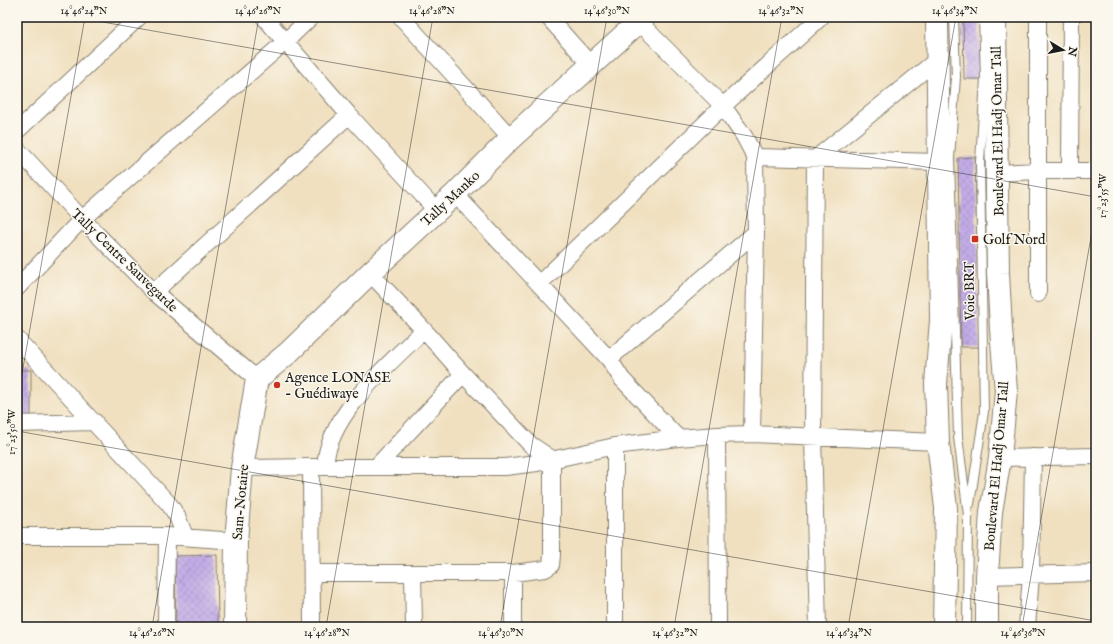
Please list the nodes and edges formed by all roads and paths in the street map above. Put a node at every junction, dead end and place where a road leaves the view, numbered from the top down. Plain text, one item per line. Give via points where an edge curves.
1 (139, 17) edge
2 (264, 17) edge
3 (311, 17) edge
4 (401, 17) edge
5 (548, 17) edge
6 (821, 17) edge
7 (937, 17) edge
8 (954, 17) edge
9 (983, 17) edge
10 (995, 17) edge
11 (1038, 17) edge
12 (1071, 17) edge
13 (641, 19) edge
14 (286, 41) junction
15 (938, 59) junction
16 (591, 65) junction
17 (724, 106) junction
18 (349, 115) junction
19 (17, 131) edge
20 (511, 138) junction
21 (17, 149) edge
22 (755, 157) junction
23 (815, 159) junction
24 (939, 162) junction
25 (1038, 171) junction
26 (1070, 171) junction
27 (1096, 171) edge
28 (998, 173) junction
29 (455, 194) junction
30 (436, 210) junction
31 (82, 219) junction
32 (756, 232) junction
33 (370, 273) junction
34 (539, 284) junction
35 (17, 288) edge
36 (154, 292) junction
37 (1038, 294) dead end
38 (424, 330) junction
39 (17, 339) edge
40 (609, 359) junction
41 (463, 374) junction
42 (257, 379) junction
43 (95, 422) junction
44 (17, 424) edge
45 (752, 434) junction
46 (717, 435) junction
47 (813, 436) junction
48 (678, 438) junction
49 (938, 442) junction
50 (615, 446) junction
51 (1096, 456) edge
52 (1033, 457) junction
53 (1000, 458) junction
54 (552, 459) junction
55 (318, 467) junction
56 (376, 467) junction
57 (242, 468) junction
58 (968, 515) junction
59 (17, 536) edge
60 (167, 536) junction
61 (185, 536) junction
62 (236, 541) junction
63 (312, 573) junction
64 (513, 573) junction
65 (1096, 573) edge
66 (413, 574) junction
67 (1031, 575) junction
68 (987, 576) junction
69 (166, 627) edge
70 (235, 627) edge
71 (312, 627) edge
72 (414, 627) edge
73 (514, 627) edge
74 (615, 627) edge
75 (718, 627) edge
76 (818, 627) edge
77 (944, 627) edge
78 (967, 627) edge
79 (987, 627) edge
80 (1027, 627) edge

1 - 19 street
2 - 14 street
3 - 14 street
4 - 20 street
5 - 16 street
6 - 17 street
7 - 15 main road
8 - 58 lane, Voie BRT via 956,77 950,158 955,367 958,437
9 - 58 lane, Voie BRT via 985,78 980,162 984,412
10 - 28 main road, Boulevard El Hadj Omar Tall
11 - 25 street
12 - 26 street
13 - 16 main road, Tally Manko
13 - 17 street
14 - 18 street
14 - 31 street
15 - 23 street
15 - 24 main road
16 - 20 main road, Tally Manko
17 - 22 street
17 - 34 street
18 - 30 street
18 - 36 street
20 - 29 main road, Tally Manko
21 - 31 street, Tally Centre Sauvegarde
22 - 23 street
22 - 32 street
23 - 24 street
23 - 47 street
24 - 49 main road via 941,320 936,384
25 - 26 street
25 - 28 street
25 - 37 street
26 - 27 street
28 - 53 main road, Boulevard El Hadj Omar Tall via 998,273 1006,391
29 - 30 main road, Tally Manko
29 - 34 street
30 - 33 main road, Tally Manko
31 - 35 street
31 - 36 street, Tally Centre Sauvegarde
32 - 40 street
32 - 45 street
33 - 38 street
33 - 42 main road, Tally Manko via 288,353
34 - 40 street
36 - 42 street, Tally Centre Sauvegarde
38 - 41 street
38 - 55 street via 360,394 342,420 326,458
39 - 43 street
40 - 48 street via 622,379
41 - 54 street via 531,445
41 - 56 street
42 - 57 main road, Sam-Notaire
43 - 44 street
43 - 61 street via 169,504
45 - 46 street
45 - 47 street
46 - 48 street
46 - 75 street
47 - 49 street
47 - 76 street
48 - 50 street
49 - 77 main road via 946,508
50 - 54 street
50 - 74 street
51 - 52 street
52 - 53 street
52 - 67 street
53 - 68 main road, Boulevard El Hadj Omar Tall via 991,512
54 - 56 street via 505,467
54 - 64 street via 551,565 545,569
55 - 56 street
55 - 57 street
55 - 63 street
57 - 62 main road, Sam-Notaire
58 - 78 lane, Voie BRT
59 - 60 street
60 - 61 street
60 - 69 street
61 - 62 street
62 - 70 main road, Sam-Notaire
63 - 66 street
63 - 71 street
64 - 66 street
64 - 73 street
65 - 67 street
66 - 72 street
67 - 68 street
67 - 80 street
68 - 79 main road, Boulevard El Hadj Omar Tall

